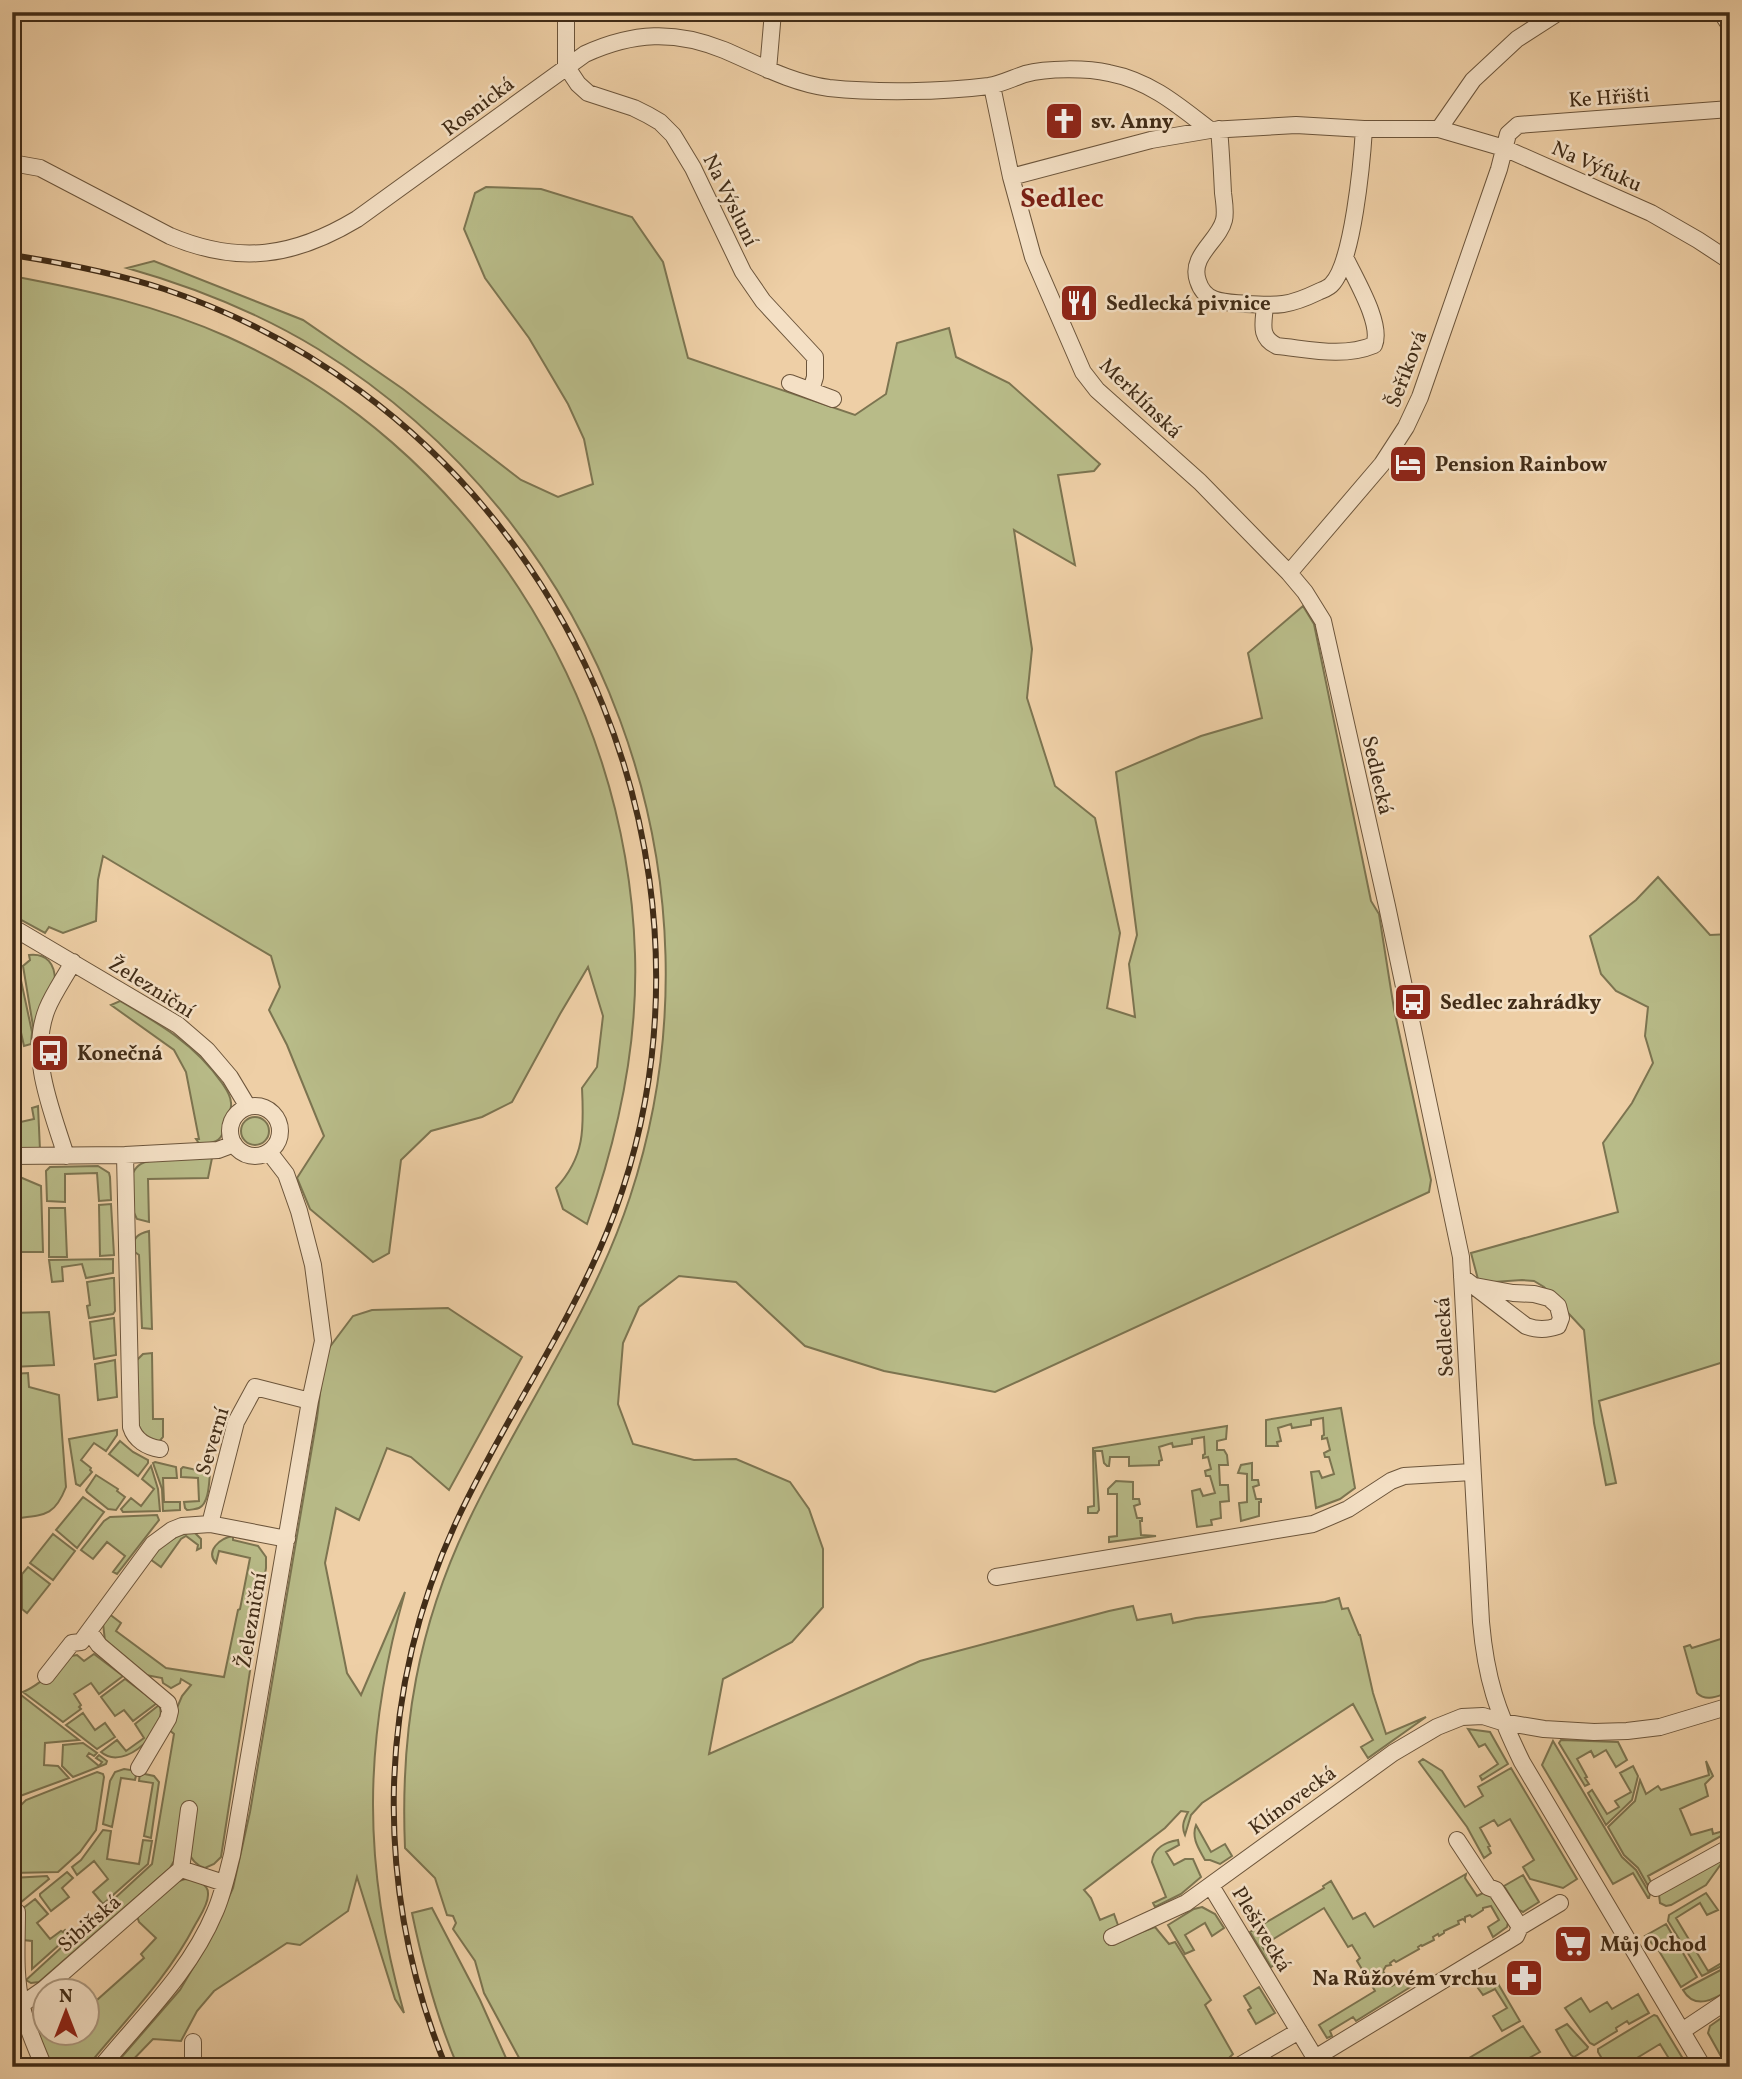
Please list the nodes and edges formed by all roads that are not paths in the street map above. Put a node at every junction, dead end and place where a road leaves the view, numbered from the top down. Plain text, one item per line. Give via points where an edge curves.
1 (566, 12) edge
2 (773, 12) edge
3 (1559, 12) edge
4 (1721, 12) edge
5 (1730, 26) edge
6 (566, 66) junction
7 (768, 70) junction
8 (992, 86) junction
9 (1730, 109) edge
10 (1215, 129) junction
11 (1364, 129) junction
12 (1439, 129) junction
13 (1504, 148) junction
14 (12, 163) edge
15 (1011, 177) junction
16 (1345, 257) junction
17 (1730, 261) edge
18 (1265, 305) junction
19 (790, 383) dead end
20 (811, 390) junction
21 (833, 399) dead end
22 (1289, 573) junction
23 (12, 927) edge
24 (73, 962) junction
25 (247, 1107) junction
26 (234, 1144) junction
27 (269, 1152) junction
28 (125, 1154) junction
29 (12, 1156) edge
30 (66, 1156) junction
31 (1469, 1282) junction
32 (310, 1401) junction
33 (160, 1449) dead end
34 (1472, 1472) junction
35 (210, 1524) junction
36 (287, 1539) junction
37 (996, 1577) dead end
38 (89, 1631) junction
39 (46, 1676) dead end
40 (1730, 1706) edge
41 (1502, 1722) junction
42 (139, 1768) dead end
43 (189, 1810) dead end
44 (1457, 1840) dead end
45 (1730, 1847) edge
46 (181, 1869) junction
47 (224, 1883) junction
48 (1211, 1885) junction
49 (1656, 1888) dead end
50 (1560, 1903) dead end
51 (17, 1912) dead end
52 (1520, 1927) junction
53 (1112, 1937) dead end
54 (1730, 1999) edge
55 (21, 2005) junction
56 (1299, 2031) junction
57 (1682, 2031) junction
58 (193, 2042) dead end
59 (41, 2060) dead end
60 (1318, 2062) edge
61 (101, 2067) edge
62 (193, 2067) edge
63 (1237, 2067) edge
64 (1703, 2067) edge

1 - 6 street
2 - 7 street
3 - 12 street via 1517,39 1472,80
4 - 5 street
6 - 7 street, Rosnická via 602,46 649,36 704,44
6 - 14 street, Rosnická via 357,219 309,244 272,253 231,254 190,244 40,168
6 - 20 street, Na Výsluní via 588,93 634,108 673,135 752,286 815,357
7 - 8 street, Rosnická via 807,84 850,90
8 - 10 street via 1028,73 1107,72 1134,78 1166,94
8 - 15 street, Merklínská
9 - 13 street, Ke Hřišti via 1518,125 1508,134
10 - 11 street via 1296,125
10 - 15 street via 1151,140
10 - 18 street via 1224,219 1198,262 1196,278 1208,298
11 - 12 street
11 - 16 street
12 - 13 street, Na Výfuku
13 - 17 street, Na Výfuku via 1651,213
13 - 22 street, Šeříková via 1420,397 1406,426 1382,464
15 - 22 street, Merklínská via 1033,257 1083,372
16 - 18 street via 1332,285 1298,302
16 - 18 street via 1375,323 1374,345 1343,352 1276,346 1264,333
19 - 20 street
20 - 21 street
22 - 31 street, Sedlecká via 1323,621
23 - 24 street, Železniční
24 - 25 street, Železniční via 178,1025 230,1077
24 - 30 street via 48,1006 40,1059
25 - 26 street via 231,1124
25 - 27 street via 267,1109 280,1125 279,1138
26 - 27 street via 250,1155
26 - 28 street via 218,1150
27 - 32 street, Železniční via 286,1174 313,1265 323,1341
28 - 30 street
28 - 33 street via 131,1427 142,1442
29 - 30 street
31 - 31 street via 1526,1326 1558,1326 1558,1306 1549,1298
31 - 34 street, Sedlecká
32 - 35 street, Severní via 255,1387 236,1422
32 - 36 street, Železniční
34 - 37 street via 1404,1476 1314,1524
34 - 41 street, Sedlecká via 1483,1646
35 - 36 street
35 - 38 street via 182,1526 164,1534
36 - 47 street, Železniční
38 - 39 street via 81,1642 72,1643
38 - 42 street via 99,1645 168,1703 168,1719
40 - 41 street, Klínovecká via 1660,1727 1627,1731 1544,1730
41 - 48 street, Klínovecká via 1483,1716 1462,1717 1437,1727 1393,1753
41 - 57 street, Sedlecká
43 - 46 street
44 - 52 street
45 - 49 street
46 - 47 street
46 - 55 street, Sibiřská
47 - 61 street, Železniční via 210,1923 169,1989
48 - 53 street, Klínovecká via 1186,1903
48 - 56 street, Plešivecká
50 - 52 street
51 - 55 street
52 - 60 street via 1516,1936
54 - 57 street
55 - 59 street
56 - 60 street, Plešivecká
56 - 63 street
57 - 64 street, Sedlecká
58 - 62 street

